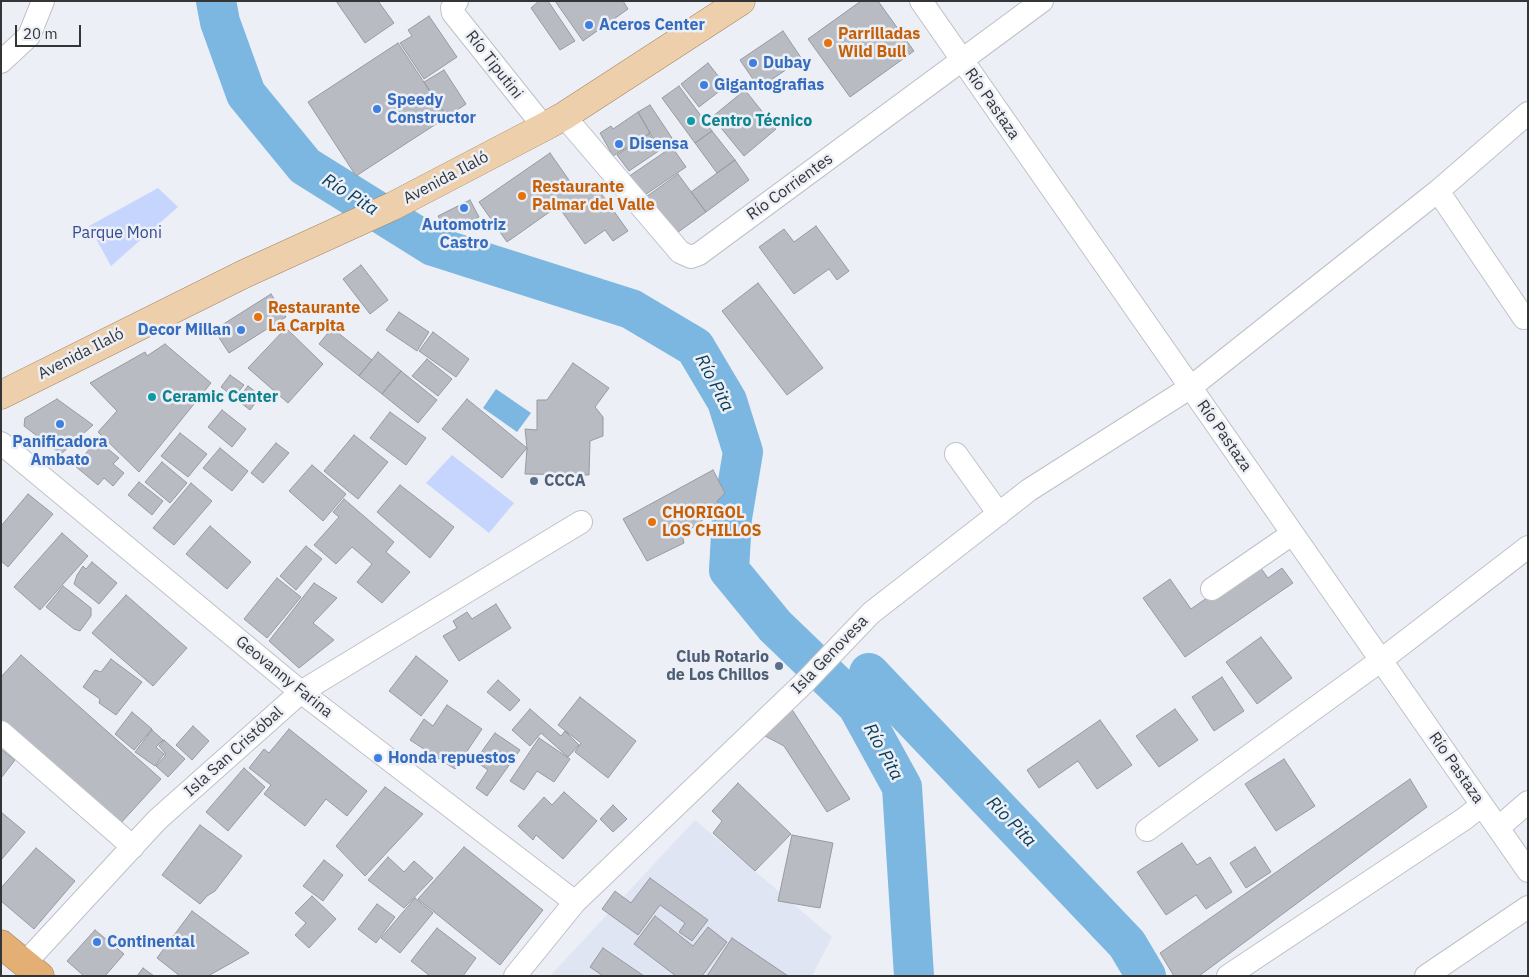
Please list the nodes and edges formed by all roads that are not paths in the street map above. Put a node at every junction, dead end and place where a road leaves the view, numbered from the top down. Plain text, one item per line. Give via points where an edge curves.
1 (43, 1) edge
2 (741, 1) edge
3 (920, 1) edge
4 (1042, 1) edge
5 (452, 4) edge
6 (1, 62) edge
7 (961, 62) junction
8 (1528, 112) edge
9 (554, 122) junction
10 (1438, 191) junction
11 (1524, 318) dead end
12 (1191, 387) junction
13 (1, 394) edge
14 (1, 443) edge
15 (956, 454) dead end
16 (999, 514) junction
17 (581, 522) dead end
18 (1292, 534) junction
19 (1528, 547) edge
20 (1212, 589) dead end
21 (1380, 661) junction
22 (301, 692) junction
23 (1, 732) edge
24 (1528, 802) edge
25 (1482, 805) junction
26 (1498, 828) junction
27 (1147, 830) dead end
28 (133, 847) junction
29 (1528, 870) edge
30 (575, 902) junction
31 (1528, 907) edge
32 (1, 944) edge
33 (32, 969) edge
34 (515, 976) edge
35 (1228, 976) edge
36 (1426, 976) edge

1 - 6 street via 29,36
2 - 9 main road, Avenida Ilaló
3 - 7 street, Río Pastaza
4 - 7 street, Río Corrientes
5 - 9 street, Río Tiputini via 453,13
7 - 9 street, Río Corrientes via 691,257 680,252
7 - 12 street, Río Pastaza
8 - 10 street, Isla Genovesa
9 - 13 main road, Avenida Ilaló via 393,206 244,274
10 - 11 street
10 - 12 street, Isla Genovesa
12 - 16 street, Isla Genovesa via 1029,490
12 - 18 street, Río Pastaza
14 - 22 street, Geovanny Farina
15 - 16 street
16 - 30 street, Isla Genovesa via 871,613 805,682
17 - 22 street, Isla San Cristóbal
18 - 20 street
18 - 21 street, Río Pastaza
19 - 21 street
21 - 25 street, Río Pastaza
21 - 27 street
22 - 28 street, Isla San Cristóbal via 157,820
22 - 30 street, Geovanny Farina
23 - 28 street
24 - 26 street
25 - 26 street, Río Pastaza
25 - 35 street
26 - 29 street, Río Pastaza
28 - 33 street, Isla San Cristóbal
30 - 34 street, Isla Genovesa
31 - 36 street
32 - 33 highway

